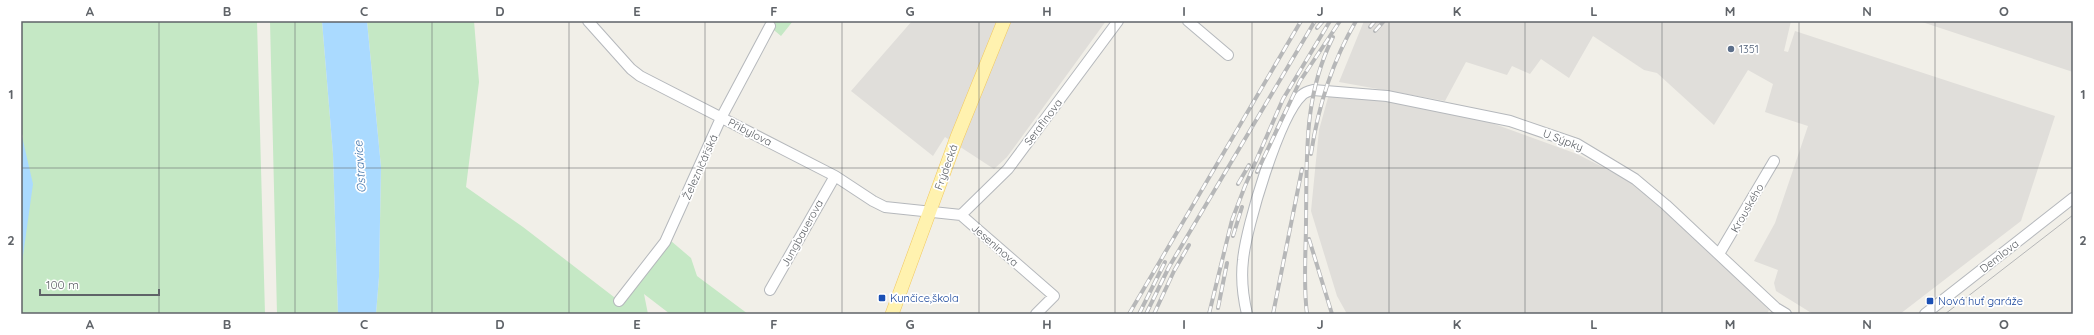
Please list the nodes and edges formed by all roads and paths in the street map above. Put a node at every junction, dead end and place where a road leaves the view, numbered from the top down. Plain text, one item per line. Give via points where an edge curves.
1 (588, 21) edge
2 (1004, 21) edge
3 (1118, 21) edge
4 (1188, 21) edge
5 (770, 26) dead end
6 (1228, 55) dead end
7 (721, 118) junction
8 (1774, 161) dead end
9 (835, 176) junction
10 (2073, 198) edge
11 (929, 212) junction
12 (961, 215) junction
13 (1719, 254) junction
14 (770, 290) dead end
15 (619, 301) dead end
16 (892, 314) edge
17 (1036, 314) edge
18 (1247, 314) edge
19 (1786, 314) edge
20 (1926, 314) edge

1 - 7 street, Přibylova via 640,76
2 - 11 main road, Frýdecká via 984,65
3 - 12 street, Serafinova via 1008,169
4 - 6 street
5 - 7 street, Železničářská
7 - 9 street, Přibylova
7 - 15 street, Železničářská via 665,242
8 - 13 street, Krouského
9 - 11 street, Přibylova via 873,201 886,206 900,210
9 - 14 street, Jungbauerova
10 - 20 street, Demlova
11 - 12 street, Jeseninova
11 - 16 main road, Frýdecká
12 - 17 street, Jeseninova via 1054,296
13 - 18 street, U Sýpky via 1635,179 1577,144 1510,121 1386,96 1308,91 1297,100 1281,132 1253,214 1242,266
13 - 19 street, U Sýpky via 1776,308

